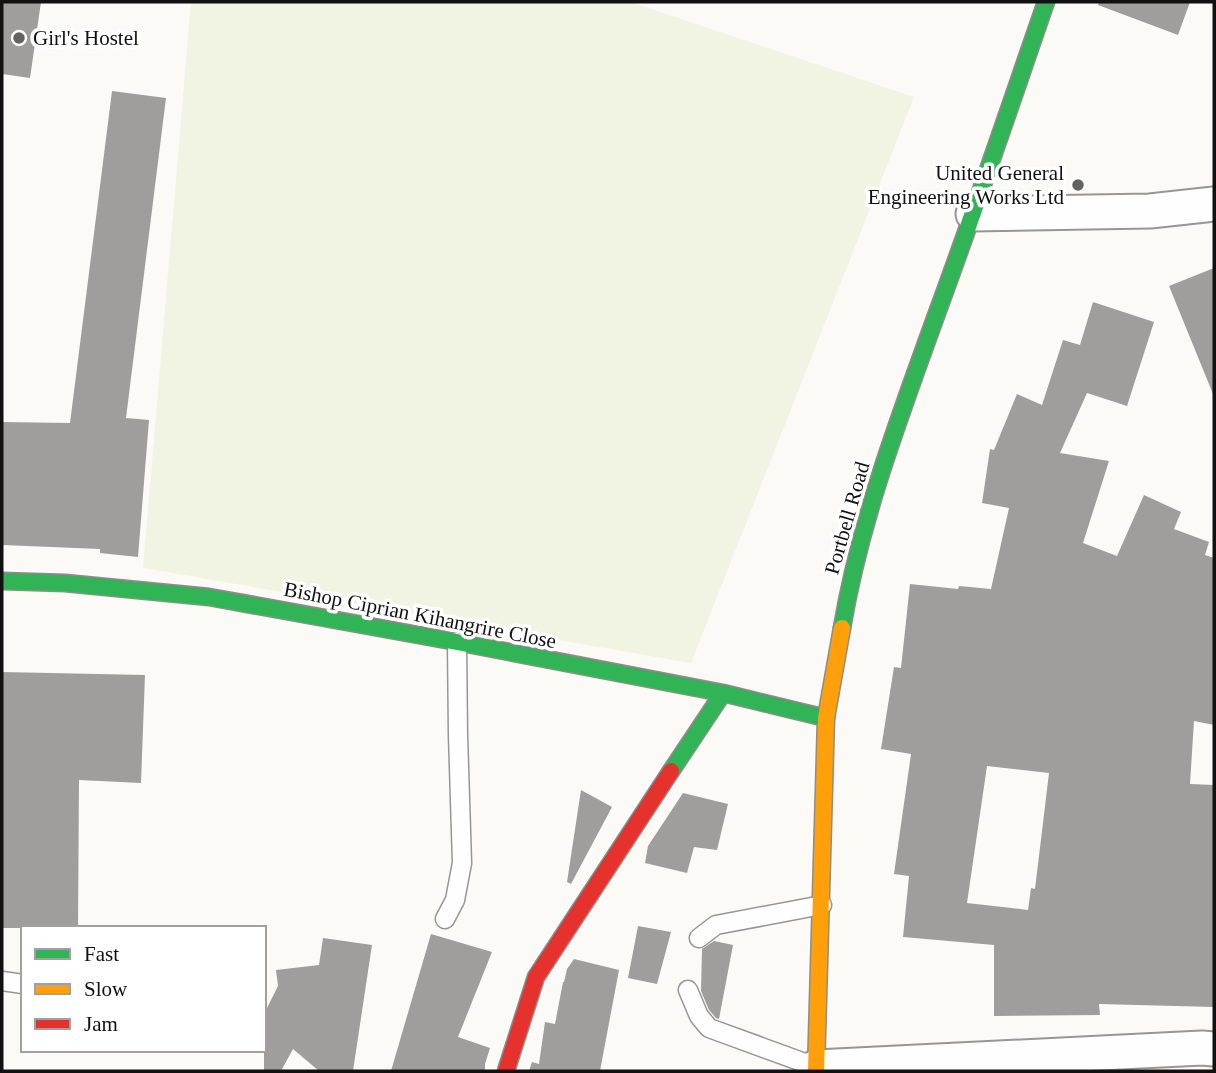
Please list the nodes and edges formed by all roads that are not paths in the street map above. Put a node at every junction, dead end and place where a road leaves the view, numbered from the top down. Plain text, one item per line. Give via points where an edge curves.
1 (1046, 2) edge
2 (1214, 204) edge
3 (973, 214) junction
4 (2, 582) edge
5 (457, 642) junction
6 (723, 693) junction
7 (826, 718) junction
8 (822, 905) junction
9 (445, 919) dead end
10 (699, 938) dead end
11 (2, 981) edge
12 (21, 984) edge
13 (688, 990) dead end
14 (1214, 1049) edge
15 (816, 1069) edge
16 (506, 1071) edge

1 - 3 street, Portbell Road
2 - 3 street via 1150,211
3 - 7 street, Portbell Road via 890,444 852,572
4 - 5 street, Bishop Ciprian Kihangrire Close via 65,583 209,597
5 - 6 street, Bishop Ciprian Kihangrire Close
5 - 9 lane via 462,863 455,900
6 - 7 street, Bishop Ciprian Kihangrire Close
6 - 16 street via 536,977
7 - 8 street, Portbell Road
8 - 10 lane via 716,925
8 - 15 street, Portbell Road
11 - 12 lane
13 - 15 lane via 709,1028
14 - 15 street

